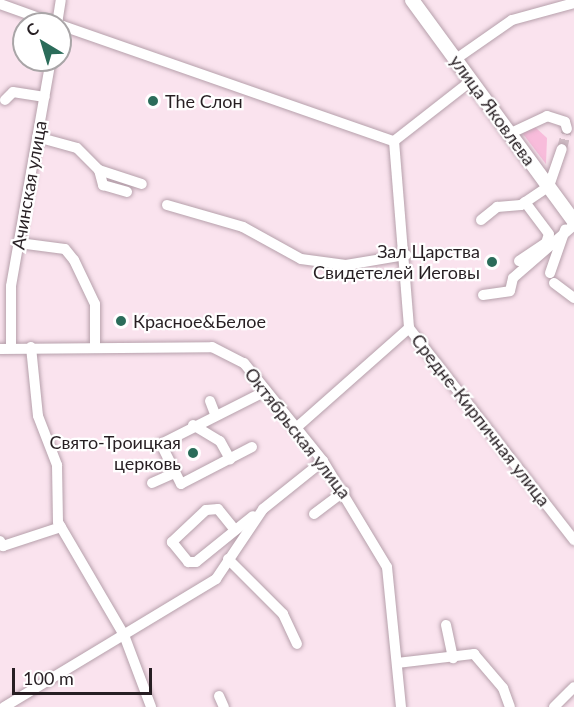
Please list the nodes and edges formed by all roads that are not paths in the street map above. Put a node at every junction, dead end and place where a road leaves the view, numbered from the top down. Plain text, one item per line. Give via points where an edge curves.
1 (2, 0) edge
2 (412, 0) edge
3 (574, 3) edge
4 (0, 5) edge
5 (21, 12) edge
6 (72, 29) edge
7 (456, 59) junction
8 (49, 72) edge
9 (472, 80) junction
10 (45, 97) junction
11 (5, 100) dead end
12 (567, 129) dead end
13 (511, 133) junction
14 (38, 137) junction
15 (394, 141) junction
16 (562, 149) tunnel mouth
17 (99, 170) junction
18 (142, 184) dead end
19 (549, 186) junction
20 (127, 192) dead end
21 (525, 202) junction
22 (167, 205) dead end
23 (481, 220) dead end
24 (571, 225) edge
25 (19, 243) junction
26 (406, 255) junction
27 (519, 261) dead end
28 (483, 295) dead end
29 (574, 298) edge
30 (409, 328) junction
31 (95, 345) junction
32 (31, 347) junction
33 (6, 348) edge
34 (266, 391) junction
35 (210, 401) dead end
36 (216, 414) junction
37 (193, 425) junction
38 (296, 428) junction
39 (252, 447) dead end
40 (230, 459) junction
41 (323, 461) junction
42 (174, 473) junction
43 (152, 483) dead end
44 (344, 491) junction
45 (263, 509) junction
46 (314, 514) dead end
47 (61, 527) junction
48 (235, 530) junction
49 (574, 540) edge
50 (0, 541) edge
51 (228, 559) junction
52 (446, 624) dead end
53 (124, 635) junction
54 (297, 644) dead end
55 (453, 658) junction
56 (397, 663) junction
57 (574, 687) edge
58 (219, 696) dead end
59 (4, 707) edge
60 (151, 707) edge
61 (224, 707) edge
62 (401, 707) edge
63 (510, 707) edge
64 (554, 707) edge

1 - 4 street
2 - 7 main road, улица Яковлева
3 - 7 street via 512,21
4 - 5 street
6 - 15 street
7 - 9 main road, улица Яковлева
8 - 10 street, Ачинская улица
9 - 13 main road, улица Яковлева
9 - 15 street
10 - 11 street via 13,92
10 - 14 street, Ачинская улица
12 - 13 street via 565,122 547,116
13 - 19 main road, улица Яковлева
14 - 17 street via 77,148
14 - 25 street, Ачинская улица
15 - 26 street, Средне-Кирпичная улица
16 - 19 street
17 - 18 street
17 - 20 street via 103,185
19 - 21 street
19 - 24 main road, улица Яковлева
21 - 23 street via 497,207
21 - 27 street via 549,234 546,243
22 - 26 street via 243,227 301,260 346,265
24 - 28 street via 552,248 513,278 510,291
24 - 29 street via 552,278
25 - 31 street via 64,249 74,260 95,304
25 - 33 street, Ачинская улица
26 - 30 street, Средне-Кирпичная улица
30 - 38 street
30 - 49 street, Средне-Кирпичная улица
31 - 32 street, Октябрьская улица
31 - 34 street, Октябрьская улица via 212,346 238,358
32 - 33 street, Октябрьская улица
32 - 47 street via 38,416 57,465
34 - 36 street via 251,402
34 - 38 street, Октябрьская улица
35 - 36 street
36 - 37 street
37 - 40 street via 219,441
37 - 42 street via 161,444
38 - 41 street, Октябрьская улица
39 - 40 street
40 - 42 street via 186,483
41 - 44 street, Октябрьская улица
41 - 45 street
42 - 43 street
44 - 46 street
44 - 56 street, Октябрьская улица via 387,567
45 - 48 street
45 - 51 street
47 - 50 street via 3,546
47 - 53 street
48 - 48 street via 196,562 188,562 172,542 206,510 218,509
51 - 53 street via 216,579
51 - 54 street via 283,614
52 - 55 street
53 - 59 street
53 - 60 street
55 - 56 street
55 - 63 street via 474,654 503,688
56 - 62 street, Октябрьская улица
57 - 64 street
58 - 61 street

